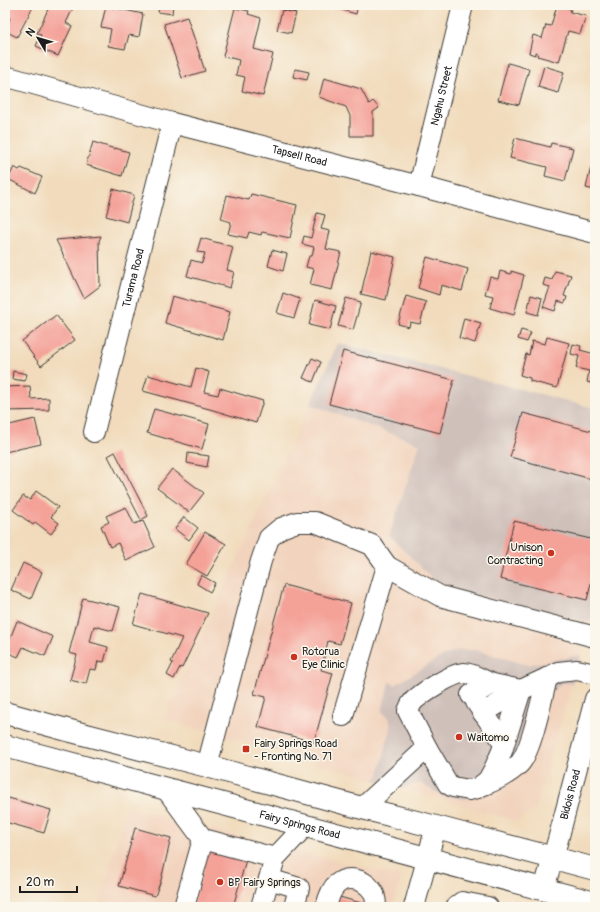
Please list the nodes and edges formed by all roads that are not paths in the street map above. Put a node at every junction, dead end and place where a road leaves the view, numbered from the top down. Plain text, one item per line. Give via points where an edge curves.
1 (463, 5) edge
2 (5, 76) edge
3 (172, 123) junction
4 (419, 186) junction
5 (595, 233) edge
6 (94, 432) dead end
7 (387, 566) junction
8 (595, 637) edge
9 (457, 674) junction
10 (595, 674) edge
11 (547, 678) junction
12 (507, 687) junction
13 (595, 699) edge
14 (5, 713) edge
15 (343, 716) dead end
16 (496, 727) junction
17 (67, 730) junction
18 (5, 746) edge
19 (427, 747) junction
20 (207, 766) junction
21 (166, 789) junction
22 (362, 808) junction
23 (305, 826) junction
24 (436, 827) junction
25 (202, 839) junction
26 (275, 858) junction
27 (428, 858) junction
28 (553, 858) junction
29 (595, 869) edge
30 (269, 879) junction
31 (544, 889) junction
32 (564, 902) edge
33 (595, 903) edge
34 (184, 907) edge
35 (261, 907) edge
36 (294, 907) edge
37 (326, 907) edge
38 (376, 907) edge
39 (414, 907) edge
40 (456, 907) edge
41 (488, 907) edge

1 - 4 street, Ngahu Street
2 - 3 street, Tapsell Road
3 - 4 street, Tapsell Road
3 - 6 street, Turama Road
4 - 5 street, Tapsell Road
7 - 8 street via 440,596
7 - 15 street
7 - 20 street via 372,545 315,522 297,522 280,528 269,538 260,561
9 - 12 street via 468,673
9 - 16 street
9 - 19 street via 416,698 410,705 408,711
10 - 11 street via 576,670 558,672
11 - 12 street
11 - 16 street via 525,757
12 - 16 street
12 - 16 street
12 - 16 street
13 - 28 street, Bidois Road
14 - 17 highway
16 - 19 street via 488,780 478,788 469,790 448,784
17 - 20 highway
17 - 21 highway via 64,740 70,748 144,770 156,777
18 - 21 highway, Fairy Springs Road
19 - 22 street
20 - 22 highway
21 - 23 highway, Fairy Springs Road
21 - 25 street
22 - 24 highway
23 - 26 street
23 - 27 highway, Fairy Springs Road
24 - 27 street
24 - 28 highway
25 - 26 street
25 - 34 street
26 - 30 street
27 - 31 highway, Fairy Springs Road
27 - 39 street
28 - 29 highway
28 - 31 street, Bidois Road
30 - 35 street
30 - 36 street via 299,888
31 - 32 highway, Fairy Springs Road
32 - 33 highway, Fairy Springs Road
37 - 38 street via 337,884 348,878 361,881 371,889
40 - 41 street via 462,902

